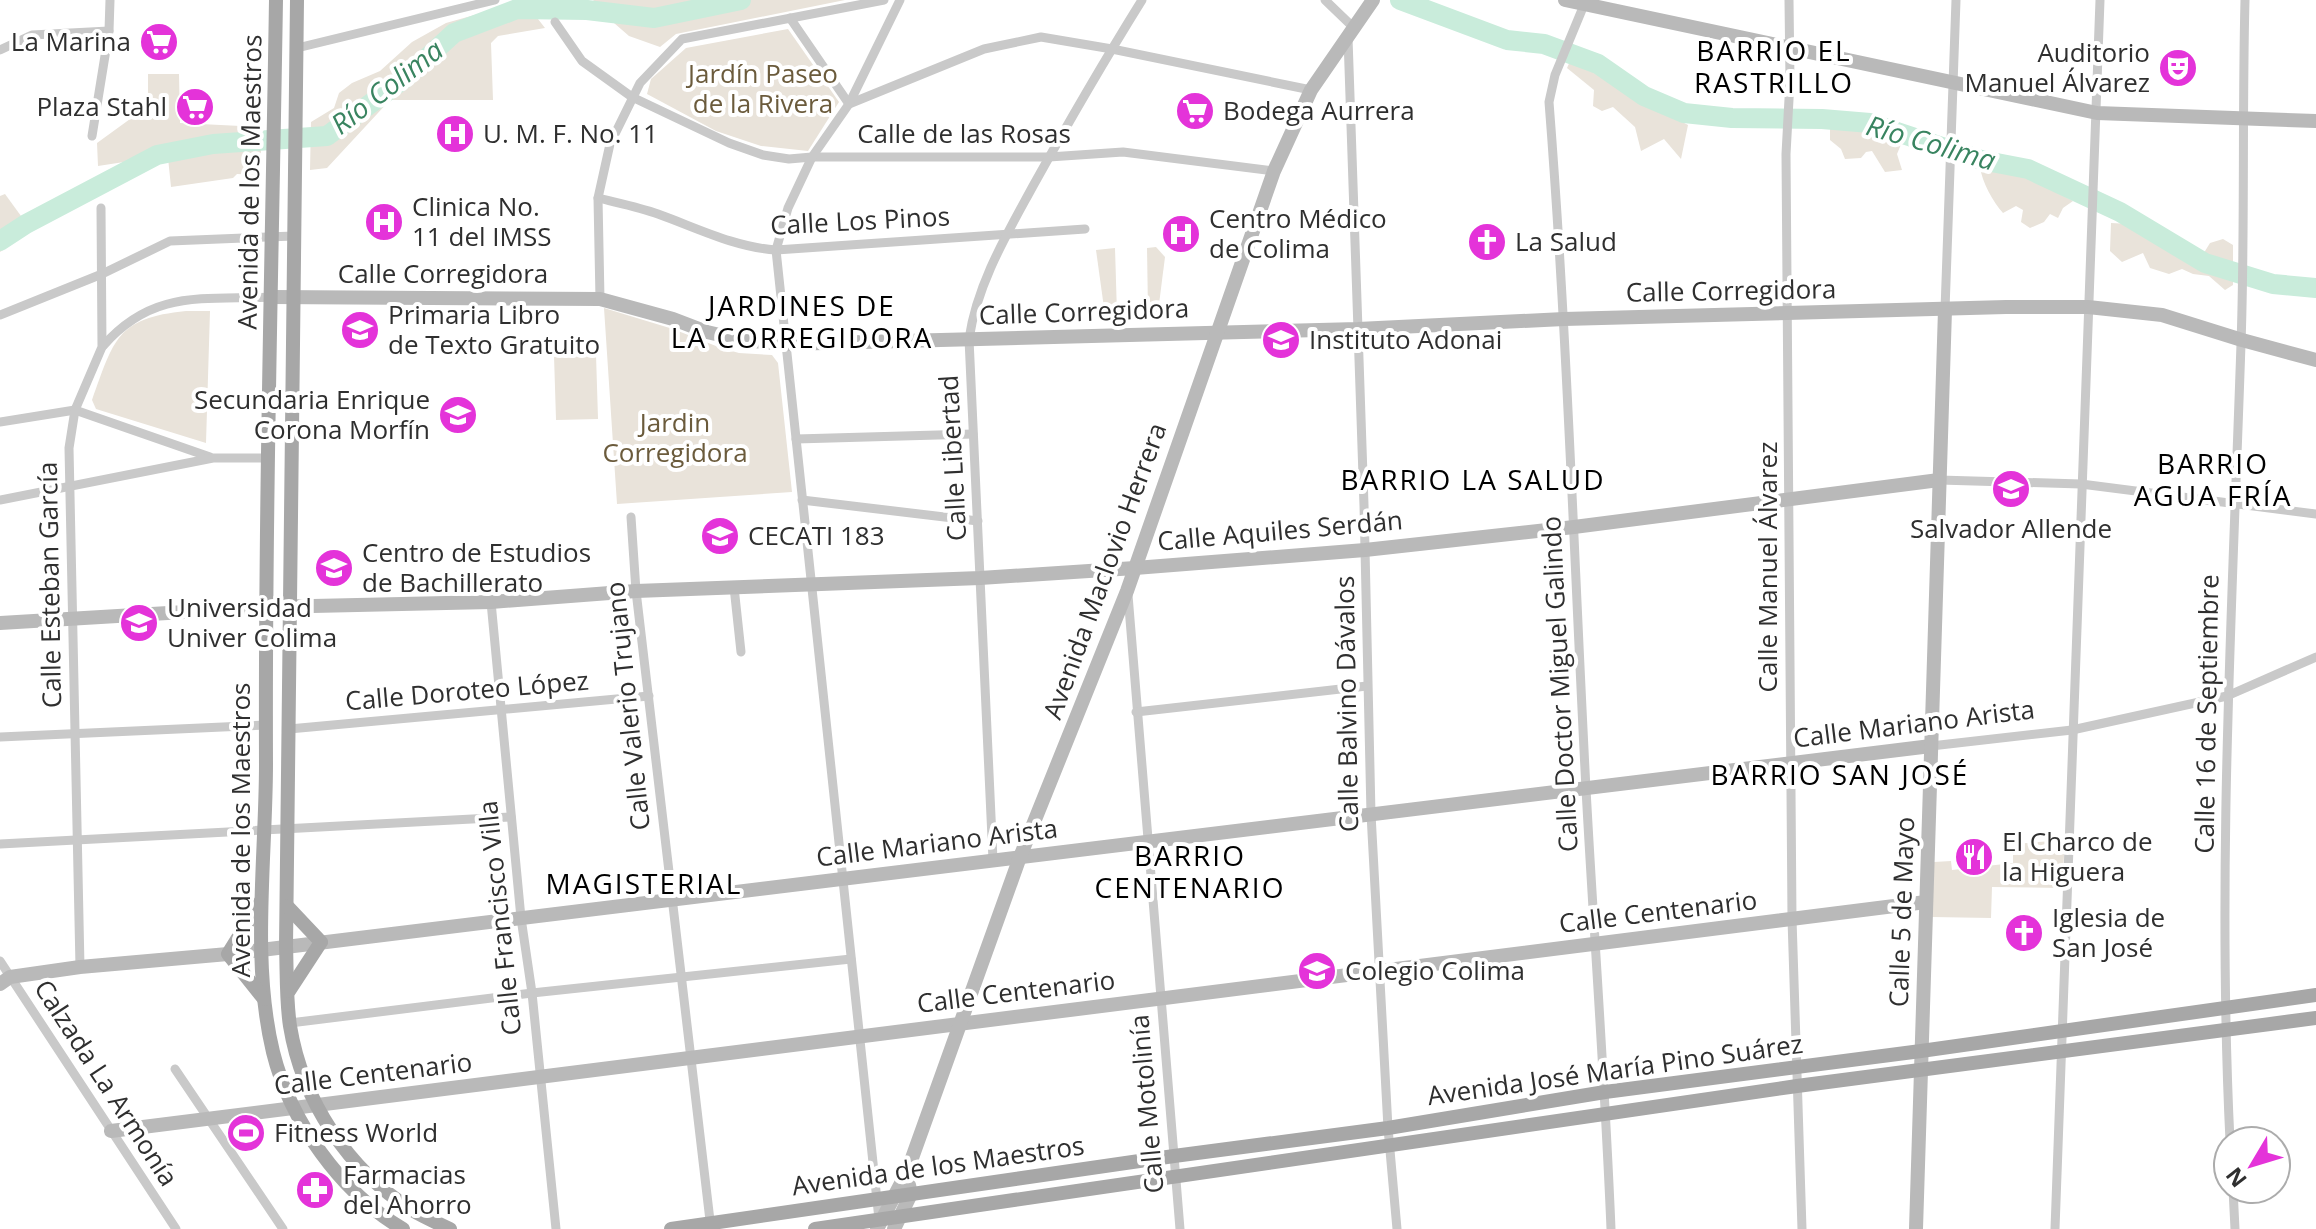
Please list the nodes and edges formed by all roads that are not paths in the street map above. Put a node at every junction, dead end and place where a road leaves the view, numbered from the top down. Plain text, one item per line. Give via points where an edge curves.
1 (110, 0) edge
2 (276, 0) edge
3 (297, 0) edge
4 (495, 0) edge
5 (884, 0) edge
6 (900, 0) edge
7 (1142, 0) edge
8 (1325, 0) edge
9 (1373, 0) edge
10 (1565, 0) edge
11 (1789, 0) edge
12 (1956, 0) edge
13 (2100, 0) edge
14 (2245, 0) edge
15 (1586, 2) edge
16 (790, 18) junction
17 (555, 22) dead end
18 (1353, 26) junction
19 (109, 31) junction
20 (297, 48) junction
21 (1789, 48) junction
22 (1112, 49) junction
23 (0, 50) edge
24 (1955, 84) junction
25 (1311, 90) junction
26 (632, 97) junction
27 (849, 104) junction
28 (2097, 113) junction
29 (2242, 119) junction
30 (2316, 121) edge
31 (92, 136) dead end
32 (812, 157) junction
33 (1049, 157) junction
34 (1274, 171) junction
35 (598, 198) junction
36 (101, 208) dead end
37 (1085, 229) dead end
38 (273, 236) junction
39 (294, 236) junction
40 (1006, 236) junction
41 (776, 250) junction
42 (102, 274) junction
43 (272, 297) junction
44 (293, 297) junction
45 (600, 299) junction
46 (2088, 307) junction
47 (1945, 310) junction
48 (1788, 313) junction
49 (0, 315) edge
50 (1564, 319) junction
51 (1358, 329) junction
52 (1217, 332) junction
53 (969, 339) junction
54 (2242, 340) junction
55 (786, 344) junction
56 (102, 347) junction
57 (2316, 360) edge
58 (75, 410) junction
59 (0, 422) edge
60 (973, 434) junction
61 (796, 439) junction
62 (213, 458) junction
63 (268, 458) junction
64 (1939, 480) junction
65 (2081, 484) junction
66 (69, 486) junction
67 (0, 500) edge
68 (802, 500) junction
69 (1789, 501) junction
70 (2235, 503) junction
71 (2316, 514) edge
72 (631, 517) dead end
73 (978, 521) junction
74 (1574, 527) junction
75 (1365, 550) junction
76 (1135, 568) junction
77 (980, 578) junction
78 (811, 583) junction
79 (734, 587) junction
80 (636, 591) junction
81 (1127, 591) junction
82 (491, 602) junction
83 (291, 606) junction
84 (268, 607) junction
85 (72, 620) junction
86 (0, 623) edge
87 (741, 652) dead end
88 (2316, 657) edge
89 (1367, 686) junction
90 (649, 696) junction
91 (2227, 696) junction
92 (503, 709) junction
93 (1136, 712) junction
94 (266, 725) junction
95 (289, 729) junction
96 (2072, 730) junction
97 (75, 733) junction
98 (0, 737) edge
99 (1931, 746) junction
100 (1792, 763) junction
101 (1586, 788) junction
102 (1371, 814) junction
103 (511, 817) junction
104 (288, 829) junction
105 (266, 830) junction
106 (77, 840) junction
107 (1147, 841) junction
108 (0, 844) edge
109 (1020, 857) junction
110 (993, 860) junction
111 (843, 879) junction
112 (672, 899) junction
113 (261, 900) junction
114 (1926, 902) junction
115 (287, 906) junction
116 (521, 918) junction
117 (1792, 919) junction
118 (321, 942) junction
119 (1595, 944) junction
120 (286, 946) junction
121 (263, 949) junction
122 (228, 954) junction
123 (851, 959) junction
124 (0, 961) edge
125 (80, 967) junction
126 (1379, 971) junction
127 (681, 979) junction
128 (5, 981) edge
129 (288, 992) junction
130 (532, 993) junction
131 (2316, 995) edge
132 (264, 999) junction
133 (1159, 999) junction
134 (2225, 1008) junction
135 (2316, 1018) edge
136 (290, 1023) junction
137 (960, 1024) junction
138 (2062, 1029) junction
139 (2225, 1030) junction
140 (859, 1036) junction
141 (1921, 1051) junction
142 (2061, 1052) junction
143 (691, 1058) junction
144 (1796, 1068) junction
145 (175, 1069) dead end
146 (1921, 1071) junction
147 (539, 1077) junction
148 (1797, 1086) junction
149 (1605, 1092) junction
150 (316, 1105) junction
151 (294, 1108) junction
152 (1606, 1115) junction
153 (209, 1118) junction
154 (2229, 1125) edge
155 (1388, 1128) junction
156 (111, 1131) junction
157 (1390, 1147) junction
158 (1174, 1156) junction
159 (1176, 1175) junction
160 (903, 1195) junction
161 (877, 1199) junction
162 (2234, 1205) edge
163 (902, 1215) junction
164 (883, 1224) edge
165 (710, 1226) edge
166 (834, 1228) edge
167 (176, 1229) edge
168 (283, 1229) edge
169 (403, 1229) edge
170 (450, 1229) edge
171 (556, 1229) edge
172 (671, 1229) edge
173 (815, 1229) edge
174 (1180, 1229) edge
175 (1397, 1229) edge
176 (1611, 1229) edge
177 (1802, 1229) edge
178 (1916, 1229) edge
179 (2055, 1229) edge
180 (2235, 1229) edge

1 - 19 street
2 - 38 main road, Avenida de los Maestros
3 - 20 main road, Avenida de los Maestros
4 - 20 street
5 - 16 street
6 - 27 street
7 - 22 street, Calle Libertad
8 - 18 street
9 - 18 street, Avenida Maclovio Herrera
10 - 15 street
11 - 21 street, Calle Manuel Álvarez
12 - 24 street
13 - 28 street
14 - 29 street
15 - 21 street
15 - 50 street, Calle Doctor Miguel Galindo via 1549,102
16 - 26 street via 682,39
16 - 27 street
17 - 26 street, Calle de las Rosas via 582,61
18 - 25 street, Avenida Maclovio Herrera
18 - 51 street, Calle Balvino Dávalos
19 - 23 street via 32,35
19 - 31 street
20 - 39 main road, Avenida de los Maestros
21 - 24 street
21 - 48 street, Calle Manuel Álvarez
22 - 25 street
22 - 27 street via 1041,37 984,49
22 - 33 street, Calle Libertad
24 - 28 street
24 - 47 street
25 - 34 street, Avenida Maclovio Herrera
26 - 32 street, Calle de las Rosas via 763,155
26 - 35 street via 610,144
27 - 32 street
28 - 29 street
28 - 46 street
29 - 30 street
29 - 54 street, Calle 16 de Septiembre
32 - 33 street, Calle de las Rosas
32 - 41 street
33 - 34 street, Calle de las Rosas via 1123,152
33 - 40 street, Calle Libertad
34 - 52 street, Avenida Maclovio Herrera
35 - 41 street, Calle Los Pinos
35 - 45 street
36 - 42 street, Calle Esteban García
37 - 40 street, Calle Los Pinos
38 - 39 street
38 - 42 street via 170,241
38 - 43 main road, Avenida de los Maestros
39 - 44 main road, Avenida de los Maestros
40 - 41 street, Calle Los Pinos
40 - 53 street, Calle Libertad
41 - 55 street
42 - 49 street
42 - 56 street, Calle Esteban García
43 - 44 street, Calle Corregidora
43 - 56 street, Calle Corregidora via 160,305 130,319
43 - 63 main road, Avenida de los Maestros
44 - 45 street, Calle Corregidora
44 - 83 main road, Avenida de los Maestros
45 - 55 street, Calle Corregidora via 707,332
46 - 47 street, Calle Corregidora
46 - 54 street, Calle Corregidora via 2162,315
46 - 65 street
47 - 48 street, Calle Corregidora
47 - 64 street, Calle 5 de Mayo
48 - 50 street, Calle Corregidora
48 - 69 street, Calle Manuel Álvarez
50 - 51 street, Calle Corregidora
50 - 74 street, Calle Doctor Miguel Galindo
51 - 52 street, Calle Corregidora
51 - 75 street, Calle Balvino Dávalos
52 - 53 street, Calle Corregidora
52 - 76 street, Avenida Maclovio Herrera
53 - 55 street, Calle Corregidora
53 - 60 street, Calle Libertad
54 - 57 street, Calle Corregidora
54 - 70 street, Calle 16 de Septiembre
55 - 61 street
56 - 58 street, Calle Esteban García
58 - 59 street
58 - 62 street
58 - 66 street, Calle Esteban García
60 - 61 street
60 - 73 street, Calle Libertad
61 - 68 street
62 - 63 street
62 - 66 street
63 - 84 main road, Avenida de los Maestros
64 - 65 street, Calle Aquiles Serdán
64 - 69 street, Calle Aquiles Serdán
64 - 99 street, Calle 5 de Mayo
65 - 70 street, Calle Aquiles Serdán
65 - 96 street
66 - 67 street
66 - 85 street, Calle Esteban García
68 - 73 street
68 - 78 street
69 - 74 street, Calle Aquiles Serdán
69 - 100 street, Calle Manuel Álvarez
70 - 71 street, Calle Aquiles Serdán
70 - 91 street, Calle 16 de Septiembre
72 - 80 street, Calle Valerio Trujano
73 - 77 street, Calle Libertad
74 - 75 street, Calle Aquiles Serdán
74 - 101 street, Calle Doctor Miguel Galindo
75 - 76 street, Calle Aquiles Serdán
75 - 89 street, Calle Balvino Dávalos
76 - 77 street, Calle Aquiles Serdán
76 - 81 street, Avenida Maclovio Herrera
77 - 78 street, Calle Aquiles Serdán
77 - 110 street, Calle Libertad
78 - 79 street, Calle Aquiles Serdán
78 - 111 street
79 - 80 street, Calle Aquiles Serdán
79 - 87 street
80 - 82 street, Calle Aquiles Serdán
80 - 90 street, Calle Valerio Trujano
81 - 93 street, Calle Motolinía
81 - 109 street, Avenida Maclovio Herrera
82 - 83 street, Calle Aquiles Serdán
82 - 92 street, Calle Francisco Villa
83 - 84 street, Calle Aquiles Serdán
83 - 95 main road, Avenida de los Maestros
84 - 85 street, Calle Aquiles Serdán
84 - 94 main road, Avenida de los Maestros
85 - 86 street, Calle Aquiles Serdán
85 - 97 street, Calle Esteban García
88 - 91 street, Calle Mariano Arista
89 - 93 street
89 - 102 street, Calle Balvino Dávalos
90 - 92 street, Calle Doroteo López
90 - 112 street, Calle Valerio Trujano
91 - 96 street, Calle Mariano Arista
91 - 134 street, Calle 16 de Septiembre
92 - 95 street, Calle Doroteo López
92 - 103 street, Calle Francisco Villa
93 - 107 street, Calle Motolinía
94 - 97 street
94 - 105 main road, Avenida de los Maestros
95 - 104 main road, Avenida de los Maestros
96 - 99 street, Calle Mariano Arista
96 - 138 street
97 - 98 street
97 - 106 street, Calle Esteban García
99 - 100 street, Calle Mariano Arista
99 - 114 street, Calle 5 de Mayo
100 - 101 street, Calle Mariano Arista
100 - 117 street, Calle Manuel Álvarez
101 - 102 street, Calle Mariano Arista
101 - 119 street, Calle Doctor Miguel Galindo
102 - 107 street, Calle Mariano Arista
102 - 126 street, Calle Balvino Dávalos
103 - 104 street
103 - 116 street, Calle Francisco Villa
104 - 105 street
104 - 115 main road, Avenida de los Maestros
105 - 106 street
105 - 113 main road, Avenida de los Maestros
106 - 108 street
106 - 125 street, Calle Esteban García
107 - 109 street, Calle Mariano Arista
107 - 133 street, Calle Motolinía
109 - 110 street, Calle Mariano Arista
109 - 137 street, Avenida Maclovio Herrera
110 - 111 street, Calle Mariano Arista
111 - 112 street, Calle Mariano Arista
111 - 123 street
112 - 116 street, Calle Mariano Arista
112 - 127 street, Calle Valerio Trujano
113 - 121 main road, Avenida de los Maestros
113 - 122 main road
114 - 117 street, Calle Centenario
114 - 141 street, Calle 5 de Mayo
115 - 118 main road
115 - 120 main road, Avenida de los Maestros
116 - 118 street, Calle Mariano Arista
116 - 130 street, Calle Francisco Villa
117 - 119 street, Calle Centenario
117 - 144 street, Calle Manuel Álvarez
118 - 120 street, Calle Mariano Arista
118 - 129 main road
119 - 126 street, Calle Centenario
119 - 149 street, Calle Doctor Miguel Galindo
120 - 121 street, Calle Mariano Arista
120 - 129 main road, Avenida de los Maestros
121 - 122 street, Calle Mariano Arista
121 - 132 main road, Avenida de los Maestros
122 - 125 street, Calle Mariano Arista
122 - 132 main road
123 - 127 street
123 - 140 street
124 - 128 street, Calzada La Armonía
125 - 128 street, Calle Mariano Arista
126 - 133 street, Calle Centenario
126 - 155 street, Calle Balvino Dávalos
127 - 130 street
127 - 143 street, Calle Valerio Trujano
128 - 156 street, Calzada La Armonía
129 - 136 main road, Avenida de los Maestros
130 - 136 street
130 - 147 street, Calle Francisco Villa
131 - 134 main road, Avenida José María Pino Suárez
132 - 151 main road, Avenida de los Maestros via 272,1049
133 - 137 street, Calle Centenario
133 - 158 street, Calle Motolinía
134 - 138 main road, Avenida José María Pino Suárez
134 - 139 street, Calle 16 de Septiembre
135 - 139 main road, Avenida José María Pino Suárez
136 - 150 main road, Avenida de los Maestros via 301,1074
137 - 140 street, Calle Centenario
137 - 160 street, Avenida Maclovio Herrera
138 - 141 main road, Avenida José María Pino Suárez
138 - 142 street
139 - 142 main road, Avenida José María Pino Suárez
139 - 154 street, Calle 16 de Septiembre
140 - 143 street, Calle Centenario
140 - 161 street
141 - 144 main road, Avenida José María Pino Suárez
141 - 146 street, Calle 5 de Mayo
142 - 146 main road, Avenida José María Pino Suárez
142 - 179 street
143 - 147 street, Calle Centenario
143 - 165 street, Calle Valerio Trujano
144 - 148 street, Calle Manuel Álvarez
144 - 149 main road, Avenida José María Pino Suárez
145 - 153 street
146 - 148 main road, Avenida José María Pino Suárez
146 - 178 street, Calle 5 de Mayo
147 - 150 street, Calle Centenario
147 - 171 street, Calle Francisco Villa
148 - 152 main road, Avenida José María Pino Suárez
148 - 177 street, Calle Manuel Álvarez
149 - 152 street, Calle Doctor Miguel Galindo
149 - 155 main road, Avenida José María Pino Suárez
150 - 151 street, Calle Centenario
150 - 170 main road, Avenida de los Maestros via 342,1145 383,1189
151 - 153 street, Calle Centenario
151 - 169 main road, Avenida de los Maestros via 326,1159 367,1202
152 - 157 main road, Avenida José María Pino Suárez
152 - 176 street, Calle Doctor Miguel Galindo
153 - 156 street, Calle Centenario
153 - 168 street
155 - 157 street, Calle Balvino Dávalos
155 - 158 main road, Avenida José María Pino Suárez
156 - 167 street, Calzada La Armonía
157 - 159 main road, Avenida José María Pino Suárez
157 - 175 street, Calle Balvino Dávalos
158 - 159 street, Calle Motolinía
158 - 160 main road, Avenida de los Maestros
159 - 163 main road, Avenida de los Maestros
159 - 174 street, Calle Motolinía
160 - 161 main road, Avenida de los Maestros
160 - 163 street
160 - 164 street
161 - 164 street
161 - 165 main road, Avenida de los Maestros
162 - 180 street
163 - 164 main road, Avenida de los Maestros
164 - 166 main road, Avenida de los Maestros
165 - 172 main road
166 - 173 main road, Avenida de los Maestros

